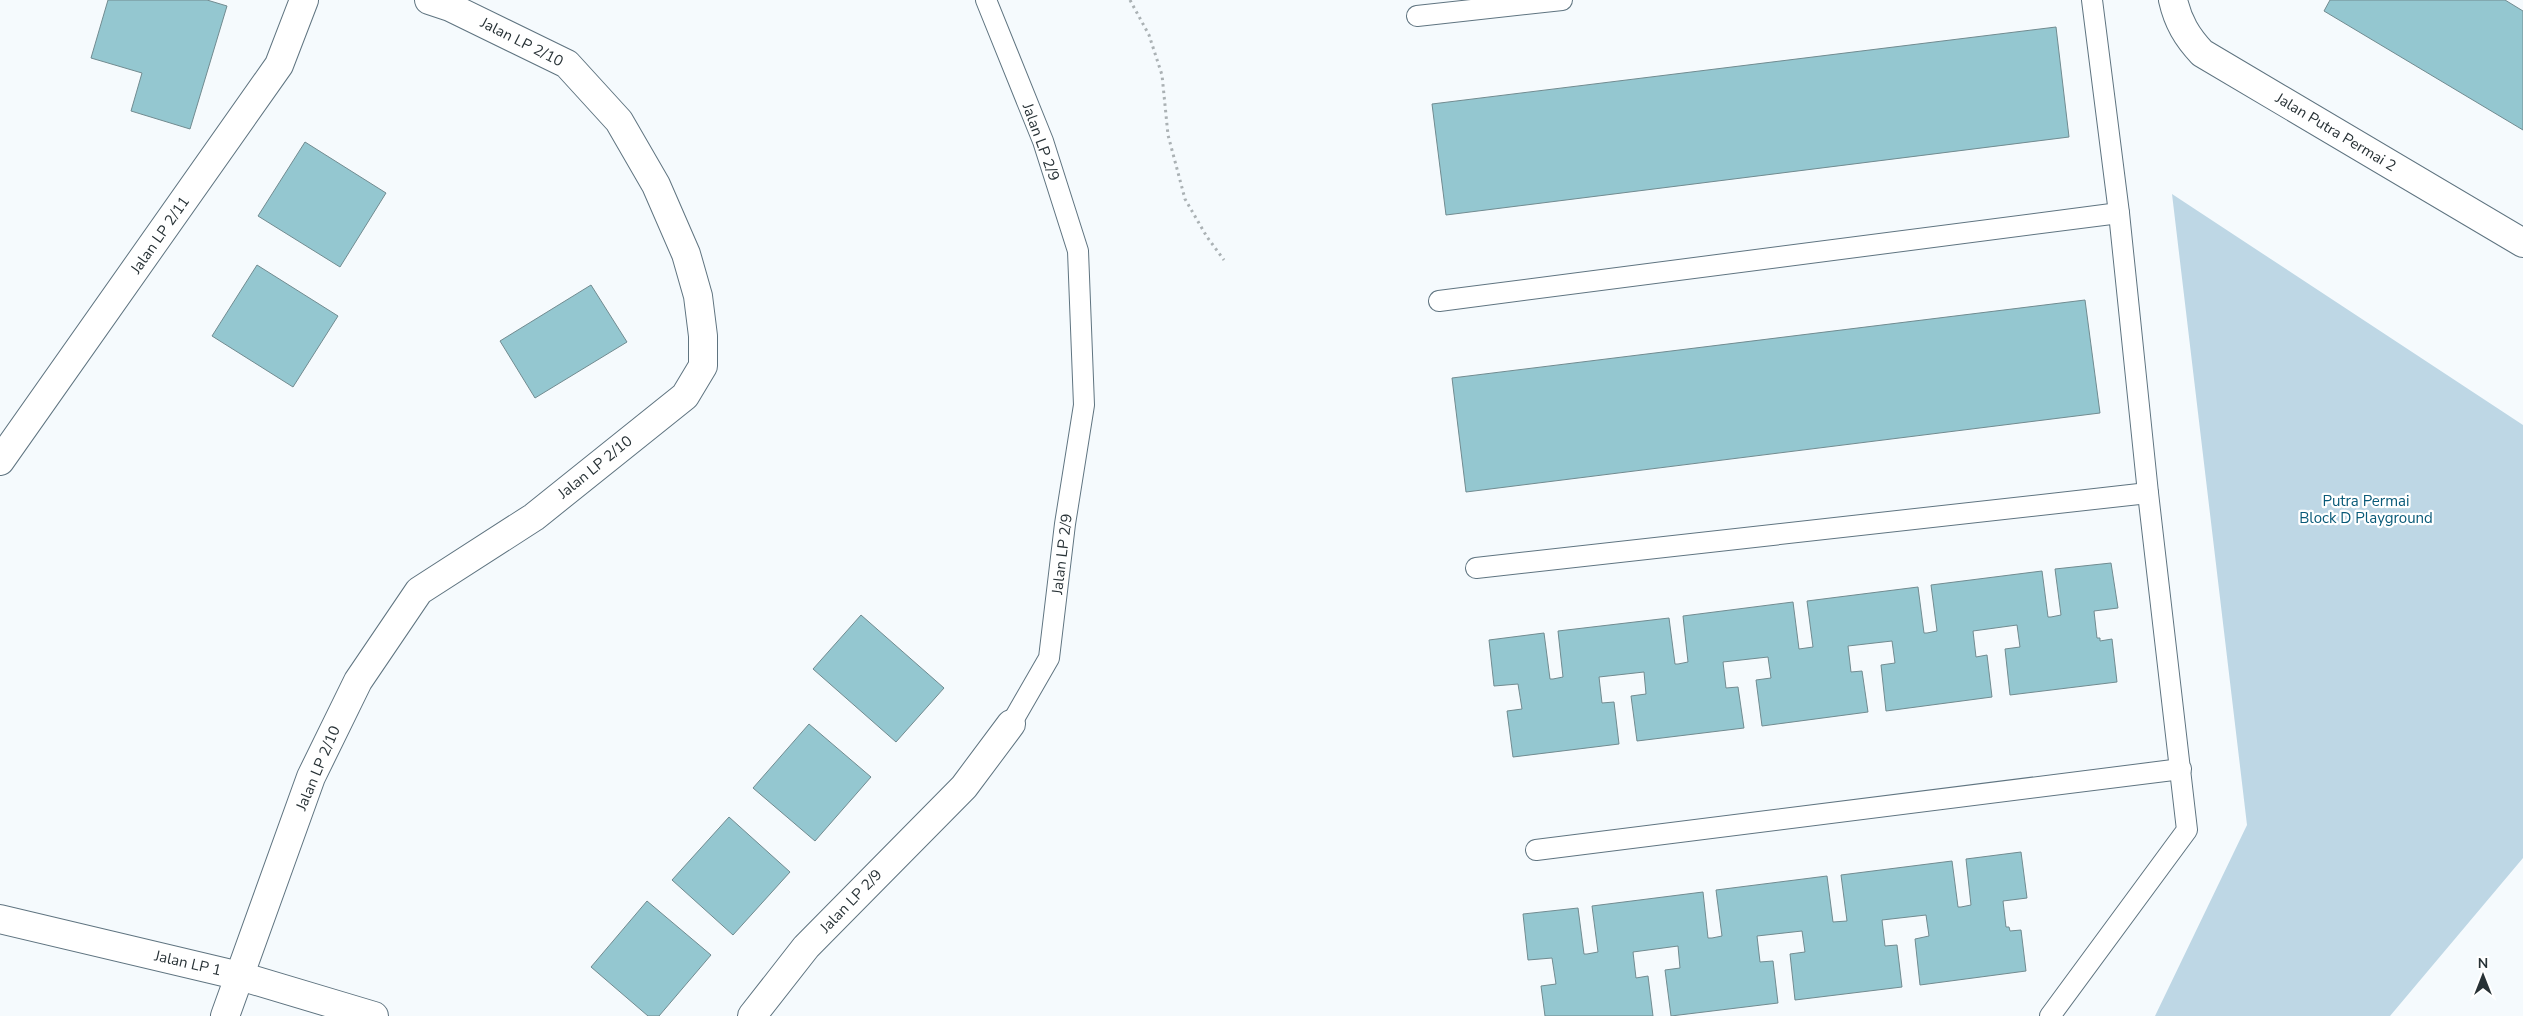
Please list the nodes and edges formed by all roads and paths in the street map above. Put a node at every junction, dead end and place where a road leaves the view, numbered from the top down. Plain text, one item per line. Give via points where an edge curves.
1 (304, 0) edge
2 (429, 0) edge
3 (986, 0) edge
4 (1130, 0) edge
5 (1562, 0) edge
6 (2092, 0) edge
7 (2173, 0) edge
8 (1417, 16) dead end
9 (2119, 213) junction
10 (2523, 244) edge
11 (1224, 260) dead end
12 (1439, 301) dead end
13 (0, 461) edge
14 (2148, 493) junction
15 (1476, 568) dead end
16 (1011, 724) joint
17 (2180, 770) junction
18 (1536, 850) dead end
19 (0, 919) edge
20 (240, 976) junction
21 (225, 1016) edge
22 (374, 1016) edge
23 (752, 1016) edge
24 (2050, 1016) edge

1 - 13 street, Jalan LP 2/11 via 279,65
2 - 20 street, Jalan LP 2/10 via 450,6 568,64 619,121 656,184 686,254 698,296 703,366 685,396 534,517 419,591 358,681 311,777
3 - 16 lane, Jalan LP 2/9 via 1043,141 1078,251 1084,405 1049,658
4 - 11 path via 1149,35 1162,75 1168,135 1185,199
5 - 8 lane
6 - 9 lane
7 - 10 street, Jalan Putra Permai 2 via 2187,37 2202,52
9 - 12 lane
9 - 14 lane
14 - 15 lane
14 - 17 lane
16 - 23 street, Jalan LP 2/9 via 964,787 806,947
17 - 18 lane
17 - 24 lane via 2187,830
19 - 20 street, Jalan LP 1
20 - 21 street, Jalan LP 2/10
20 - 22 street, Jalan LP 1

